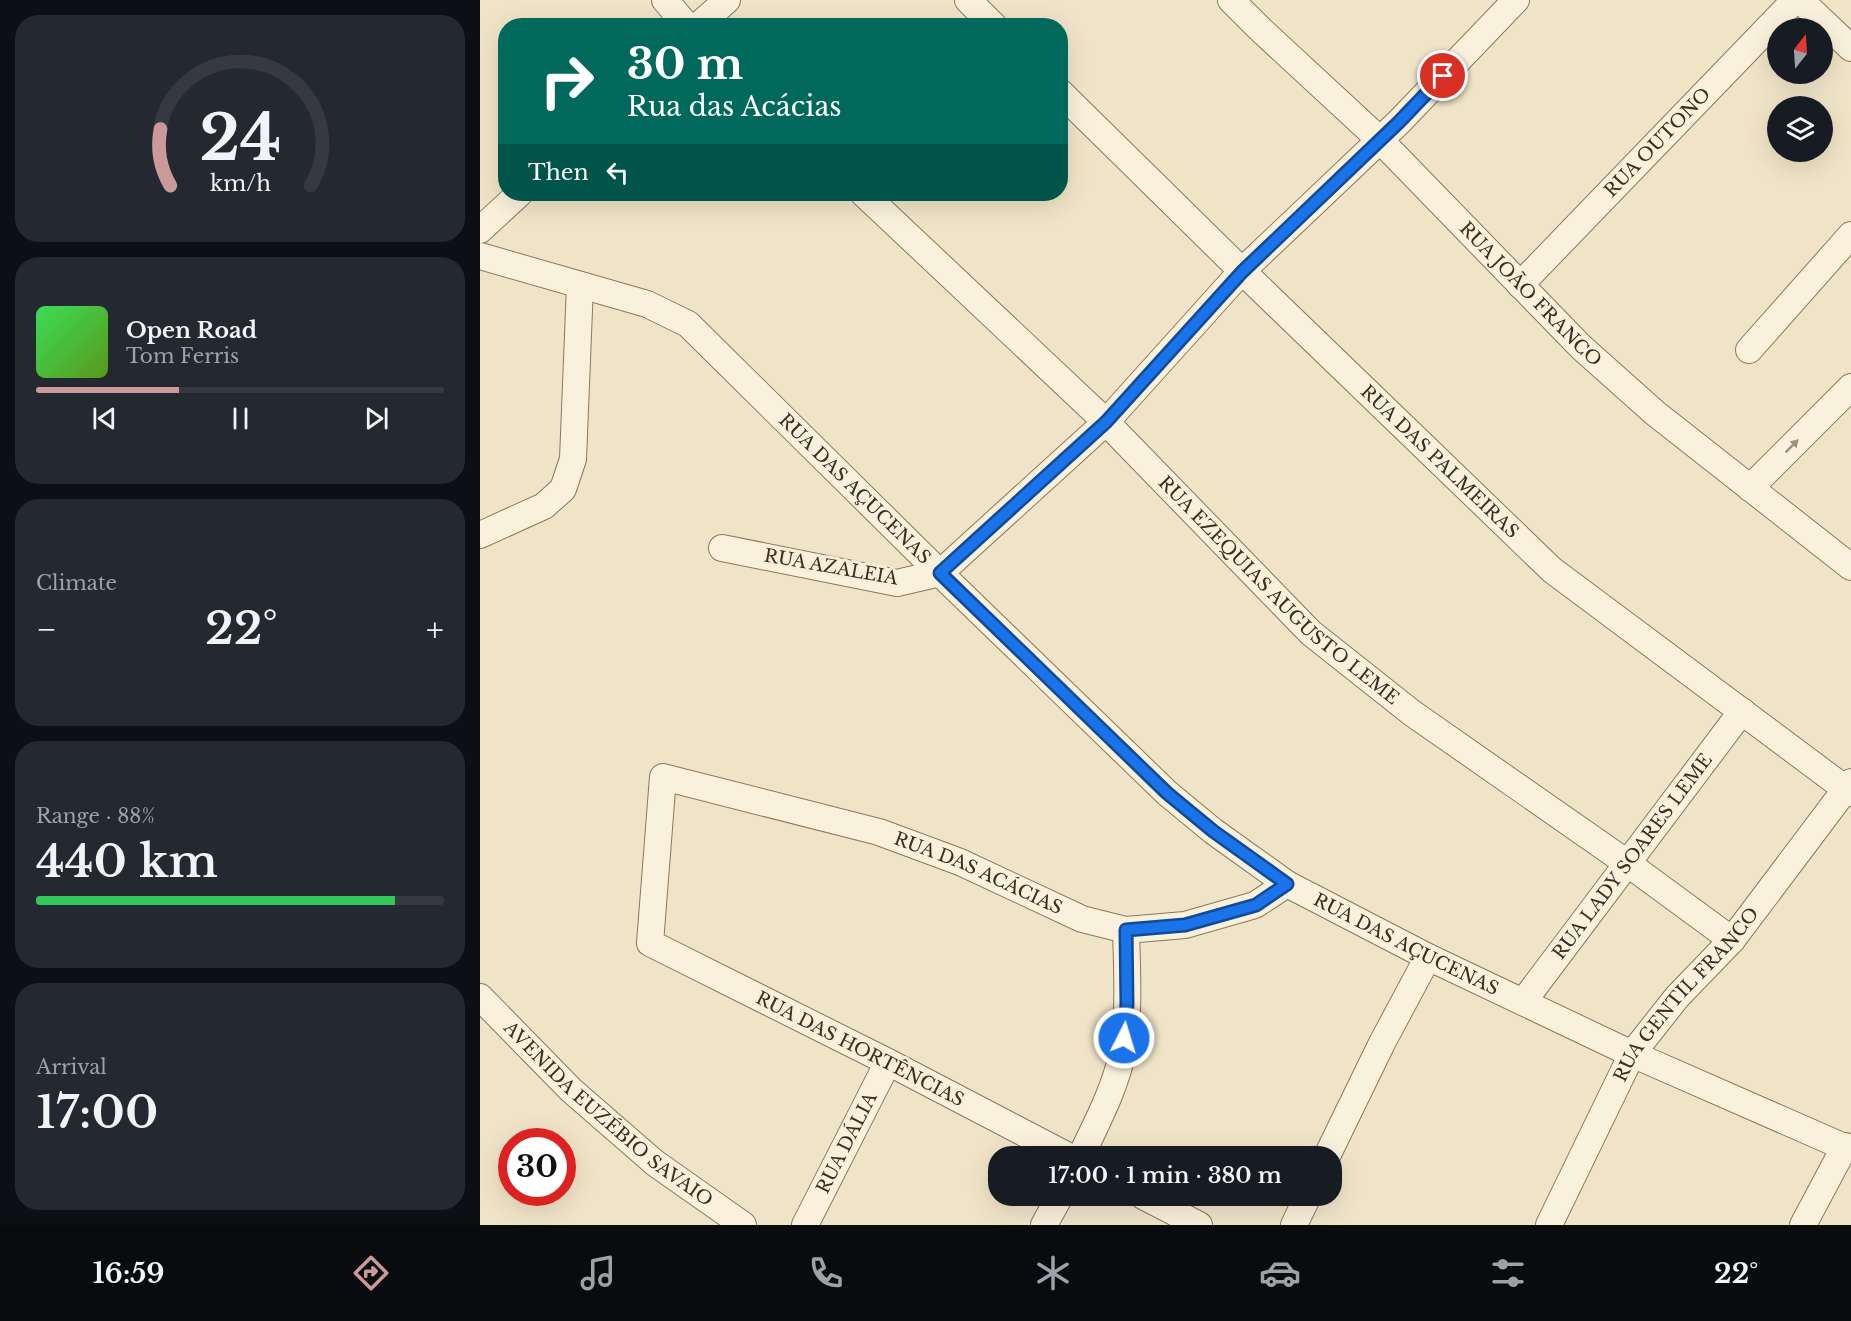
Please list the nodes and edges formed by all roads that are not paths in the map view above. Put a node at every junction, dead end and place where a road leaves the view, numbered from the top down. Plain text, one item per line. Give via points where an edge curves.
1 (665, 0) edge
2 (727, 0) edge
3 (968, 0) edge
4 (1516, 0) edge
5 (1795, 0) edge
6 (1800, 0) edge
7 (1241, 3) edge
8 (680, 18) edge
9 (707, 18) edge
10 (986, 18) edge
11 (1851, 48) edge
12 (1068, 100) edge
13 (1380, 140) junction
14 (511, 201) edge
15 (871, 201) edge
16 (480, 230) edge
17 (1851, 235) edge
18 (480, 256) edge
19 (1242, 272) junction
20 (580, 285) junction
21 (1520, 285) junction
22 (1749, 350) dead end
23 (1851, 387) edge
24 (1106, 422) junction
25 (1750, 488) junction
26 (480, 535) edge
27 (722, 548) dead end
28 (1851, 567) edge
29 (940, 573) junction
30 (1742, 711) junction
31 (1849, 788) edge
32 (1627, 863) junction
33 (1287, 884) junction
34 (1126, 930) junction
35 (1732, 940) junction
36 (650, 943) joint
37 (1428, 957) junction
38 (480, 997) edge
39 (1522, 1002) junction
40 (1632, 1054) junction
41 (888, 1062) junction
42 (1049, 1146) edge
43 (1086, 1146) edge
44 (1332, 1146) edge
45 (1848, 1148) edge
46 (1054, 1206) edge
47 (1163, 1206) edge
48 (1303, 1206) edge
49 (743, 1225) edge
50 (805, 1225) edge
51 (1044, 1225) edge
52 (1200, 1225) edge
53 (1294, 1225) edge
54 (1549, 1225) edge
55 (1803, 1225) edge

1 - 8 street
2 - 9 street
3 - 10 street
4 - 13 street
5 - 21 street, RUA OUTONO
6 - 11 street
7 - 13 street, RUA JOÃO FRANCO
12 - 19 street, RUA DAS PALMEIRAS
13 - 19 street
13 - 21 street, RUA JOÃO FRANCO
14 - 16 street
15 - 24 street, RUA EZEQUIAS AUGUSTO LEME
17 - 22 street
18 - 20 street, RUA DAS AÇUCENAS
19 - 24 street
19 - 30 street, RUA DAS PALMEIRAS via 1552,570
20 - 26 street via 573,459 563,489 544,506
20 - 29 street, RUA DAS AÇUCENAS via 647,304 688,324
21 - 25 street, RUA JOÃO FRANCO via 1655,414
25 -> 23 street
24 - 29 street
24 - 32 street, RUA EZEQUIAS AUGUSTO LEME via 1311,633 1412,713
25 - 28 street, RUA JOÃO FRANCO
27 - 29 street, RUA AZALEIA via 897,583
29 - 33 street, RUA DAS AÇUCENAS via 1167,793
30 - 31 street, RUA DAS PALMEIRAS
30 - 32 street, RUA LADY SOARES LEME
31 - 35 street, RUA GENTIL FRANCO
32 - 35 street, RUA EZEQUIAS AUGUSTO LEME
32 - 39 street, RUA LADY SOARES LEME
33 - 34 street, RUA DAS ACÁCIAS via 1256,905 1185,925
33 - 37 street, RUA DAS AÇUCENAS
34 - 36 street, RUA DAS ACÁCIAS via 1082,919 960,862 879,832 663,777
34 - 43 street via 1127,1004 1122,1055
35 - 40 street, RUA GENTIL FRANCO via 1677,997
36 - 41 street, RUA DAS HORTÊNCIAS
37 - 39 street, RUA DAS AÇUCENAS
37 - 44 street
38 - 49 street, AVENIDA EUZÉBIO SAVAIO via 571,1090 655,1163
39 - 40 street, RUA DAS AÇUCENAS
40 - 45 street, RUA DAS AÇUCENAS
40 - 54 street, RUA GENTIL FRANCO
41 - 42 street, RUA DAS HORTÊNCIAS
41 - 50 street, RUA DÁLIA
45 - 55 street
46 - 51 street
47 - 52 street
48 - 53 street

